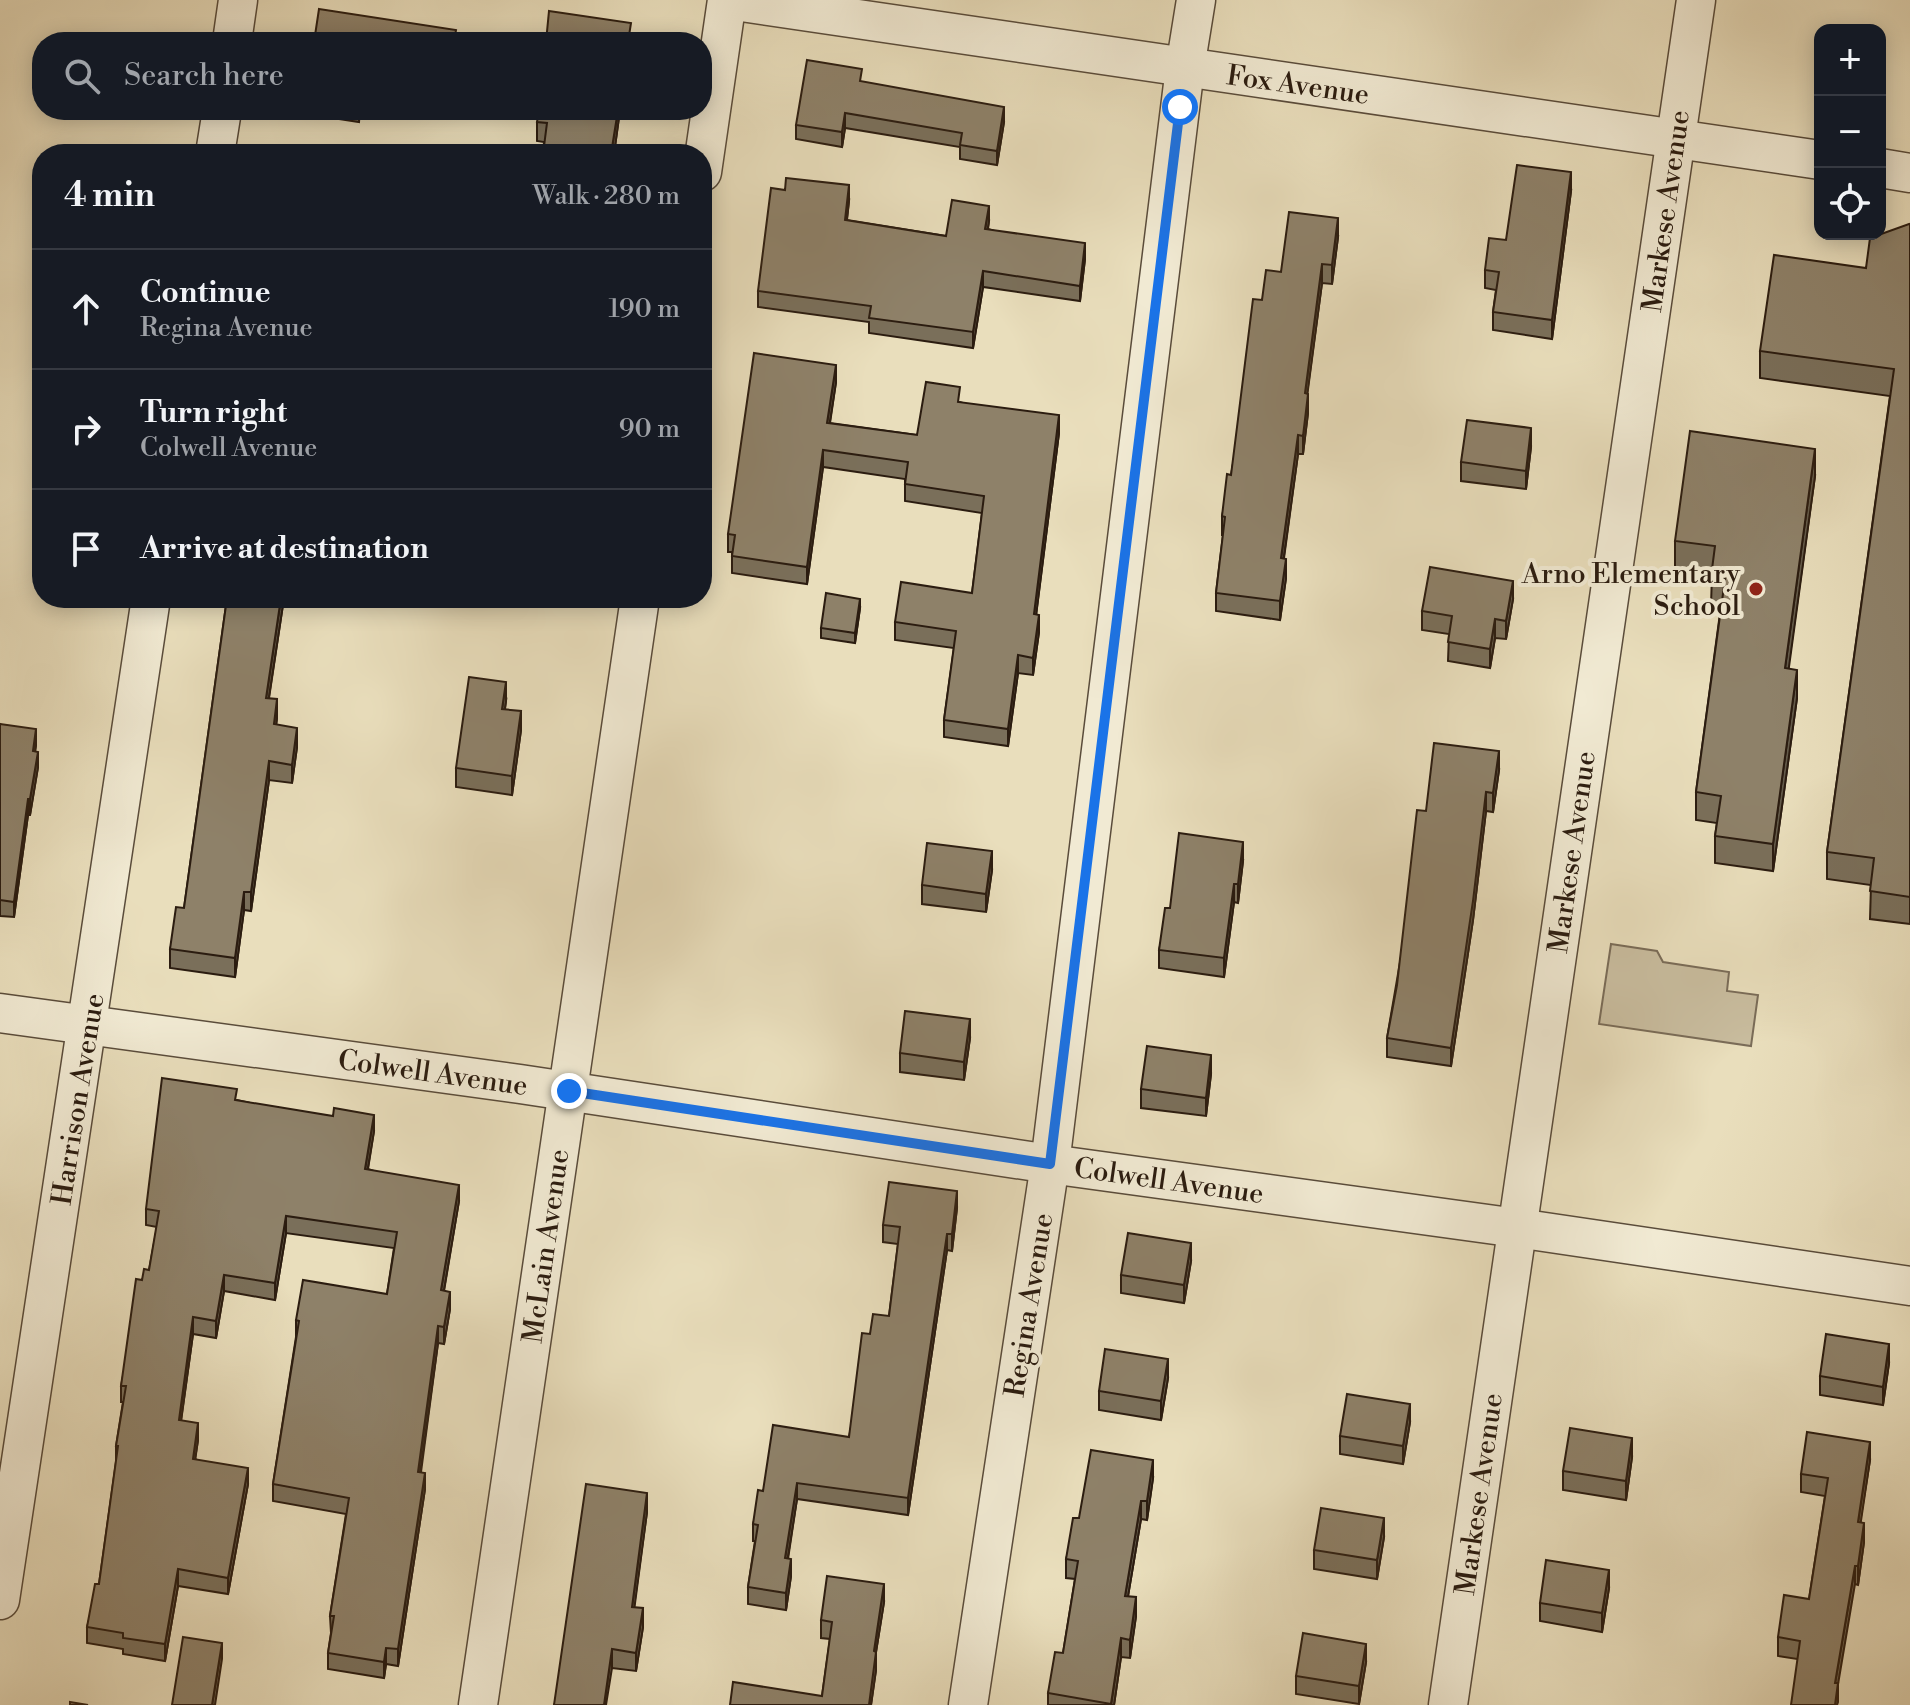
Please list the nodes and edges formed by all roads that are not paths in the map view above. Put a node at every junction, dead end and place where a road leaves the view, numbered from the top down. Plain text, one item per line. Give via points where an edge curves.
1 (238, 0) edge
2 (728, 0) edge
3 (1196, 0) edge
4 (1696, 0) edge
5 (233, 32) edge
6 (1185, 68) junction
7 (712, 106) edge
8 (220, 120) edge
9 (710, 120) edge
10 (1675, 139) junction
11 (217, 144) edge
12 (706, 144) edge
13 (1814, 159) edge
14 (1886, 169) edge
15 (1910, 173) edge
16 (150, 608) edge
17 (639, 608) edge
18 (0, 1013) edge
19 (88, 1025) junction
20 (569, 1091) junction
21 (1050, 1164) junction
22 (1517, 1228) junction
23 (1910, 1286) edge
24 (0, 1600) edge
25 (478, 1705) edge
26 (968, 1705) edge
27 (1448, 1705) edge

1 - 5 street
2 - 6 street, Fox Avenue
2 - 7 street
3 - 6 street, Regina Avenue
4 - 10 street, Markese Avenue
6 - 10 street, Fox Avenue
6 - 21 street, Regina Avenue
8 - 11 street
9 - 12 street
10 - 13 street, Fox Avenue
10 - 22 street, Markese Avenue
14 - 15 street
16 - 19 street, Harrison Avenue
17 - 20 street, McLain Avenue
18 - 19 street, Colwell Avenue
19 - 20 street, Colwell Avenue
19 - 24 street, Harrison Avenue
20 - 21 street, Colwell Avenue
20 - 25 street, McLain Avenue
21 - 22 street, Colwell Avenue
21 - 26 street, Regina Avenue
22 - 23 street, Colwell Avenue
22 - 27 street, Markese Avenue

